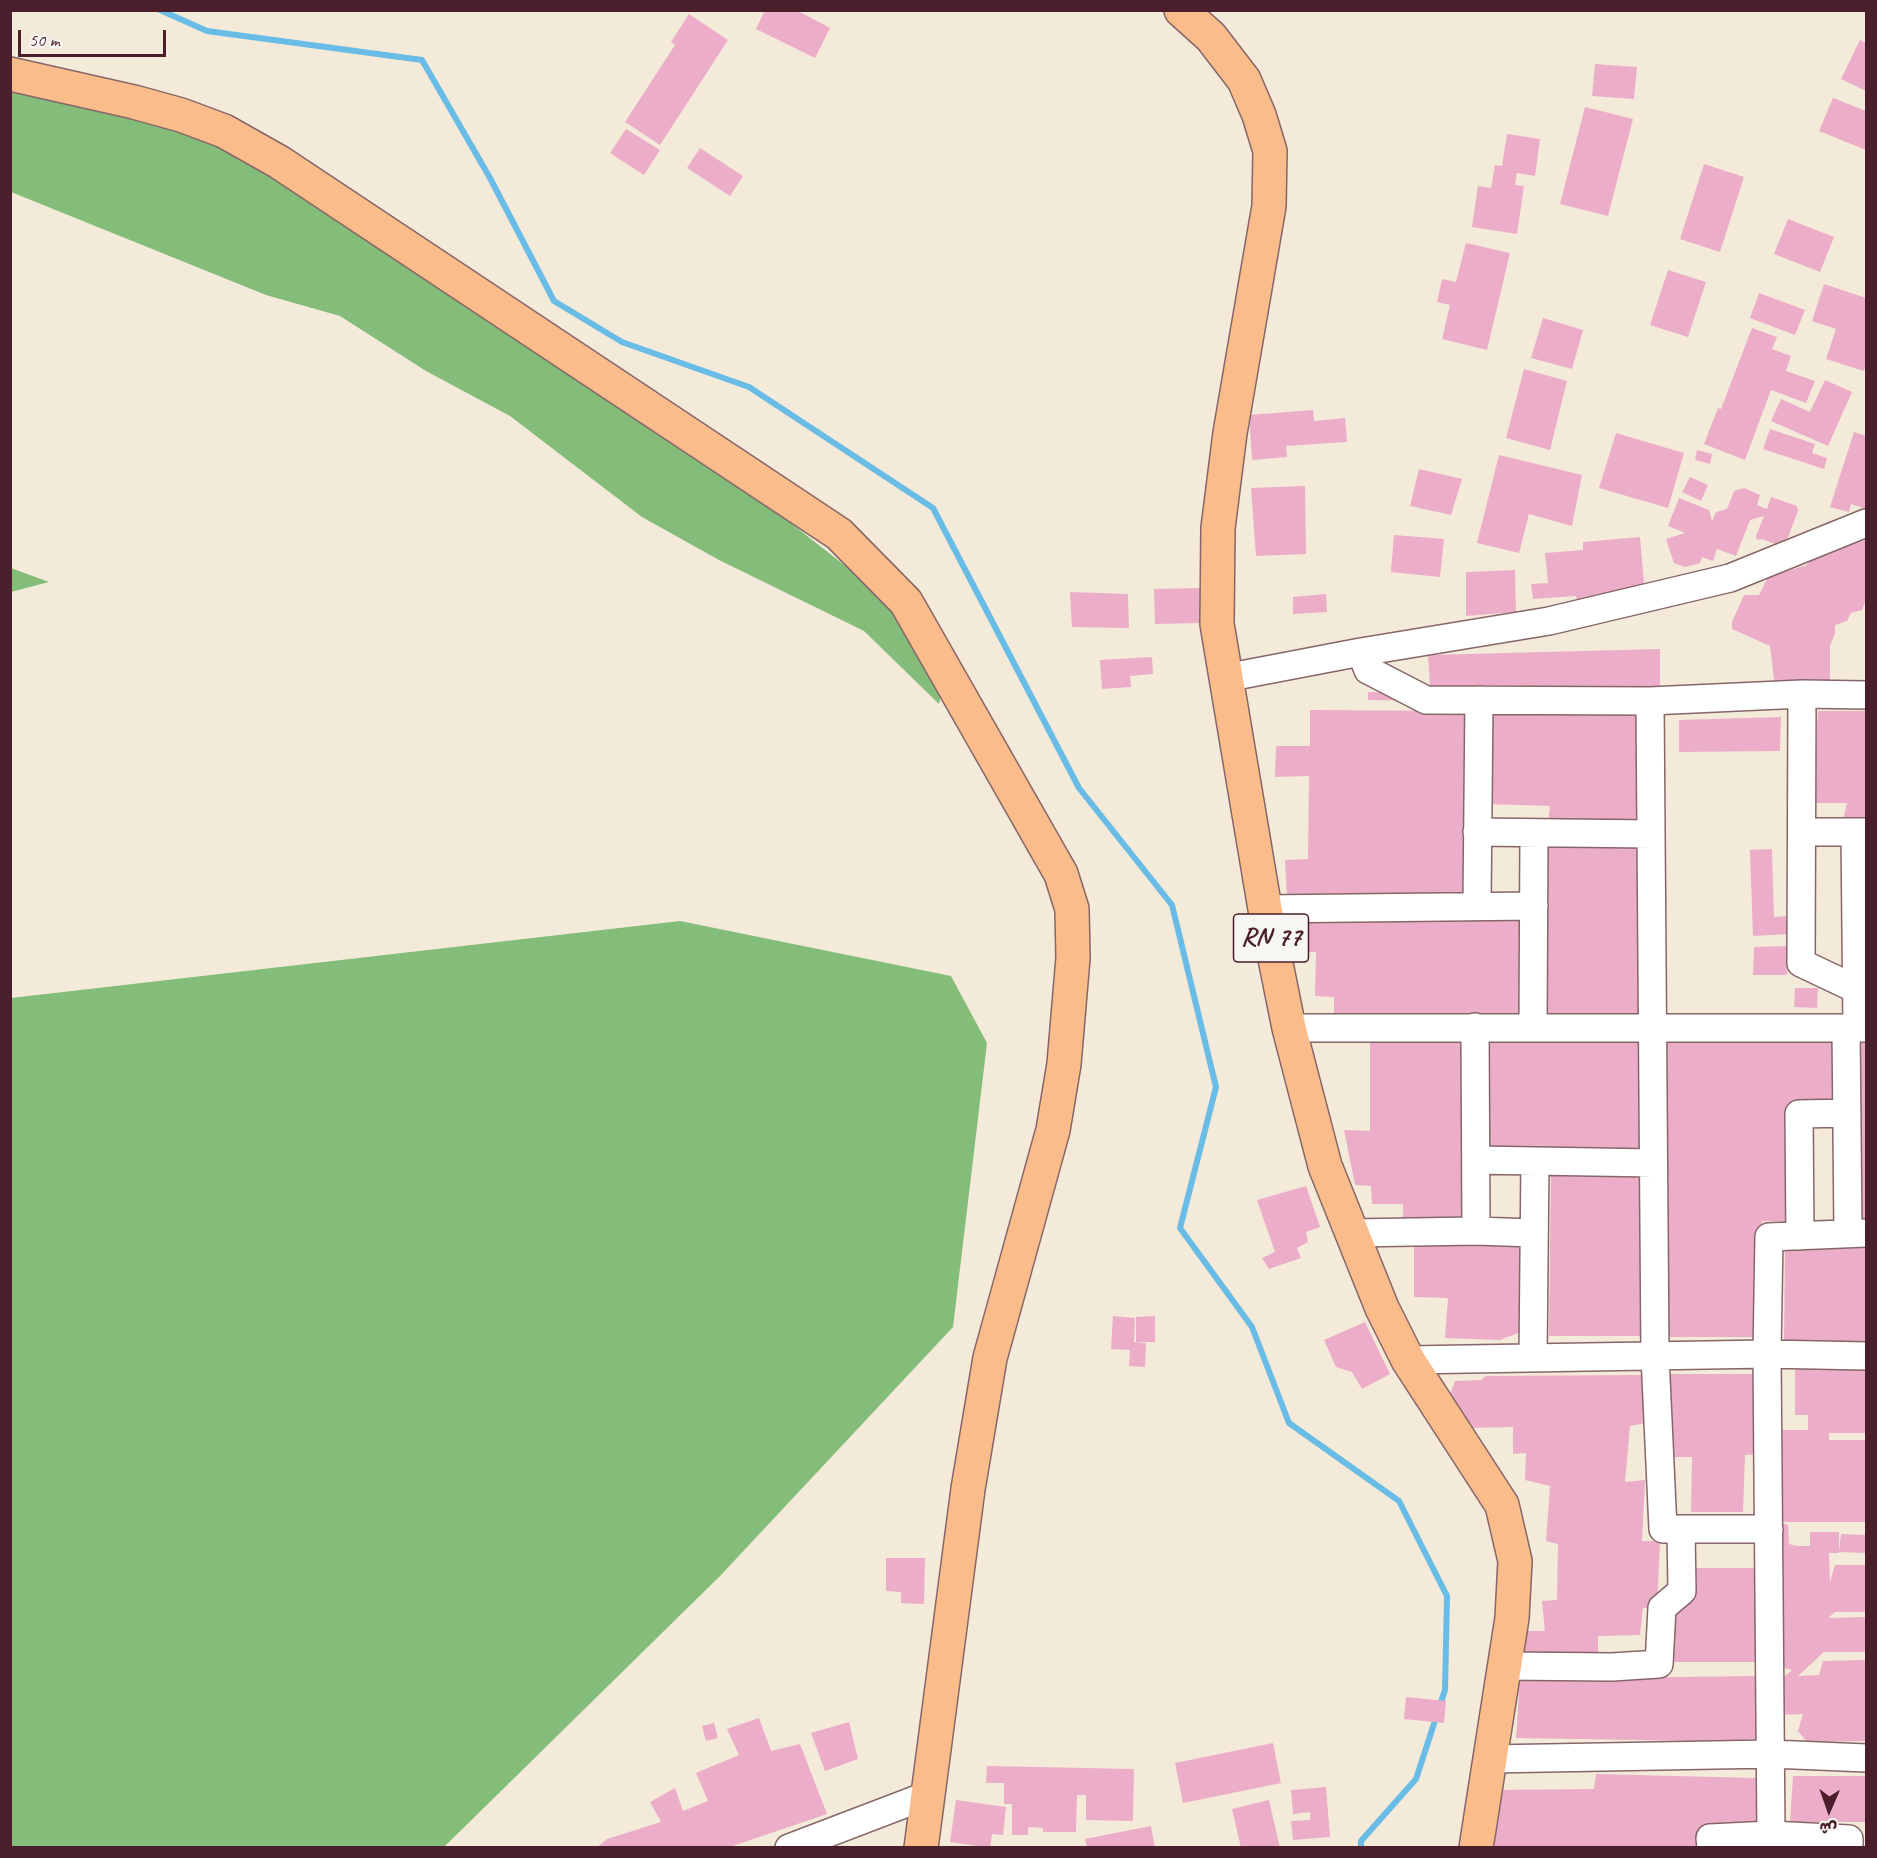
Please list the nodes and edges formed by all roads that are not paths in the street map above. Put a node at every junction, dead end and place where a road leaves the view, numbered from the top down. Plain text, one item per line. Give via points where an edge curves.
1 (1181, 10) edge
2 (10, 74) edge
3 (1866, 523) edge
4 (1361, 652) junction
5 (1225, 678) junction
6 (1802, 694) junction
7 (1866, 695) edge
8 (1479, 700) junction
9 (1650, 701) junction
10 (1477, 832) junction
11 (1802, 832) junction
12 (1861, 832) edge
13 (1534, 833) junction
14 (1651, 834) junction
15 (1477, 904) junction
16 (1534, 906) junction
17 (1266, 909) junction
18 (1856, 989) junction
19 (1289, 1028) junction
20 (1475, 1028) junction
21 (1533, 1028) junction
22 (1653, 1028) junction
23 (1856, 1028) edge
24 (1847, 1113) junction
25 (1476, 1160) junction
26 (1535, 1161) junction
27 (1653, 1163) junction
28 (1476, 1231) junction
29 (1351, 1233) junction
30 (1533, 1233) junction
31 (1857, 1233) edge
32 (1800, 1236) junction
33 (1767, 1354) junction
34 (1655, 1356) junction
35 (1866, 1356) edge
36 (1533, 1357) junction
37 (1408, 1360) junction
38 (1769, 1529) junction
39 (1681, 1530) junction
40 (1505, 1666) junction
41 (1771, 1754) junction
42 (1866, 1758) edge
43 (1490, 1759) junction
44 (928, 1795) junction
45 (1771, 1835) junction
46 (789, 1848) edge
47 (921, 1848) edge
48 (1476, 1848) edge
49 (1711, 1848) edge
50 (1849, 1848) edge

1 - 5 main road, RN 77 via 1211,37 1244,80 1270,151 1269,206 1230,433 1218,528 1217,624
2 - 44 main road via 134,102 224,131 279,162 838,534 906,602 1056,864 1072,909 1073,958 1064,1064 1053,1130 990,1359 968,1488
3 - 4 street via 1730,578 1549,621
4 - 5 street
4 - 8 street via 1368,670 1426,700
5 - 17 main road, RN 77
6 - 7 street
6 - 9 street
6 - 11 street
8 - 9 street
8 - 10 street
9 - 14 street
10 - 13 street
10 - 15 street
11 - 12 street
11 - 18 street via 1801,963
12 - 18 street
13 - 14 street
13 - 16 street
14 - 22 street
15 - 16 street
15 - 17 street
16 - 21 street
17 - 19 main road, RN 77
18 - 23 street
19 - 20 street
19 - 29 main road, RN 77 via 1325,1166
20 - 21 street
20 - 25 street
21 - 22 street
22 - 23 street
22 - 27 street
23 - 24 street
24 - 31 street
24 - 32 street via 1799,1114
25 - 26 street
25 - 28 street
26 - 27 street
26 - 30 street
27 - 34 street
28 - 29 street
28 - 30 street
29 - 37 main road, RN 77
30 - 36 street
31 - 32 street
32 - 33 street via 1769,1238
33 - 34 street
33 - 35 street
33 - 38 street
34 - 36 street
34 - 39 street via 1663,1528
36 - 37 street
37 - 40 main road, RN 77 via 1502,1504 1515,1561
38 - 39 street
38 - 41 street
39 - 40 street via 1682,1591 1662,1608 1659,1664
40 - 43 main road, RN 77
41 - 42 street
41 - 43 street
41 - 45 street
43 - 48 main road, RN 77
44 - 46 street
44 - 47 main road
45 - 49 street via 1710,1838
45 - 50 street via 1849,1839

